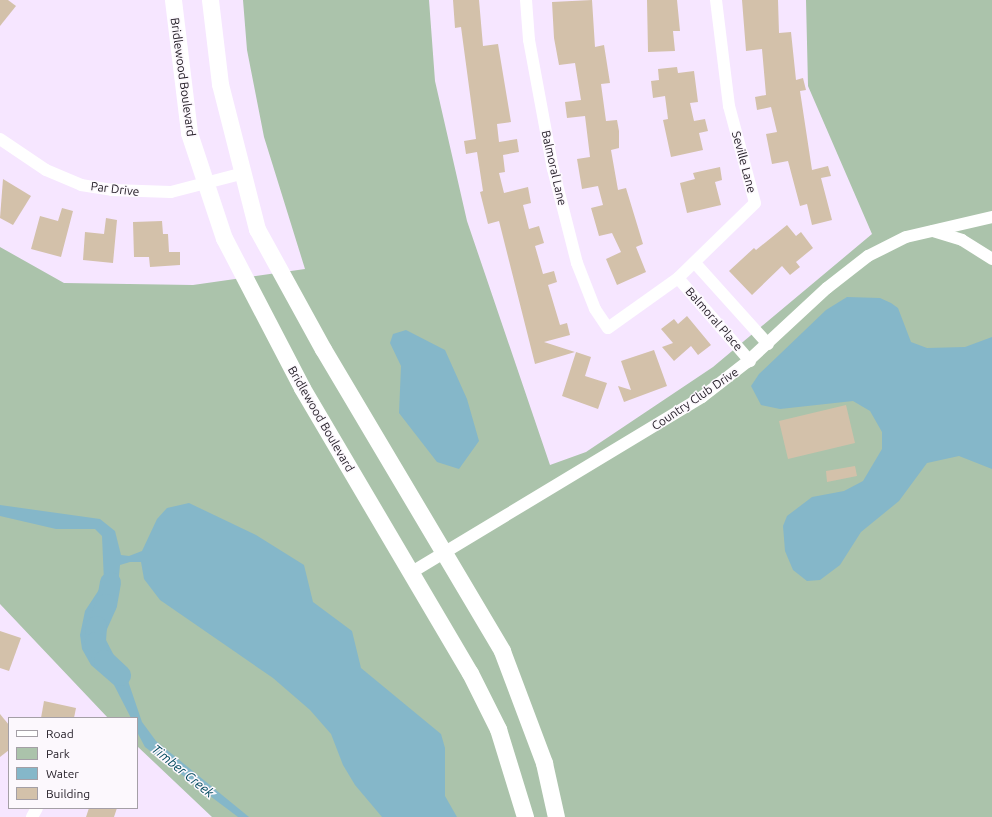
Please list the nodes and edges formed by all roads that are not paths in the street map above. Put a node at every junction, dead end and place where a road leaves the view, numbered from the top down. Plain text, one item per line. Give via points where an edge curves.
1 (173, 0) edge
2 (210, 0) edge
3 (526, 0) edge
4 (716, 0) edge
5 (0, 139) edge
6 (240, 174) junction
7 (204, 184) junction
8 (992, 217) edge
9 (933, 231) junction
10 (992, 259) edge
11 (695, 263) junction
12 (678, 278) junction
13 (608, 328) joint
14 (768, 344) junction
15 (750, 360) junction
16 (446, 551) junction
17 (412, 572) junction
18 (525, 817) edge
19 (556, 817) edge

1 - 7 main road, Bridlewood Boulevard via 189,133
2 - 6 main road via 220,84
3 - 13 street, Balmoral Lane via 529,40 553,169 577,263 596,309
4 - 11 street, Seville Lane via 729,106 755,203
5 - 7 street, Par Drive via 46,170 81,185 145,193
6 - 7 street, Par Drive
6 - 16 main road via 257,229
7 - 17 main road, Bridlewood Boulevard via 224,238 302,388
8 - 9 street, Country Club Drive via 977,218
9 - 10 street via 962,240
9 - 14 street, Country Club Drive via 902,238 868,256 827,288
11 - 12 street, Seville Lane
11 - 14 street, Balmoral Place
12 - 13 street, Seville Lane
12 - 15 street, Balmoral Place
14 - 15 street, Country Club Drive
15 - 16 street, Country Club Drive via 684,409
16 - 17 street, Country Club Drive
16 - 19 main road via 513,676 544,763
17 - 18 main road, Bridlewood Boulevard via 486,702 510,764

